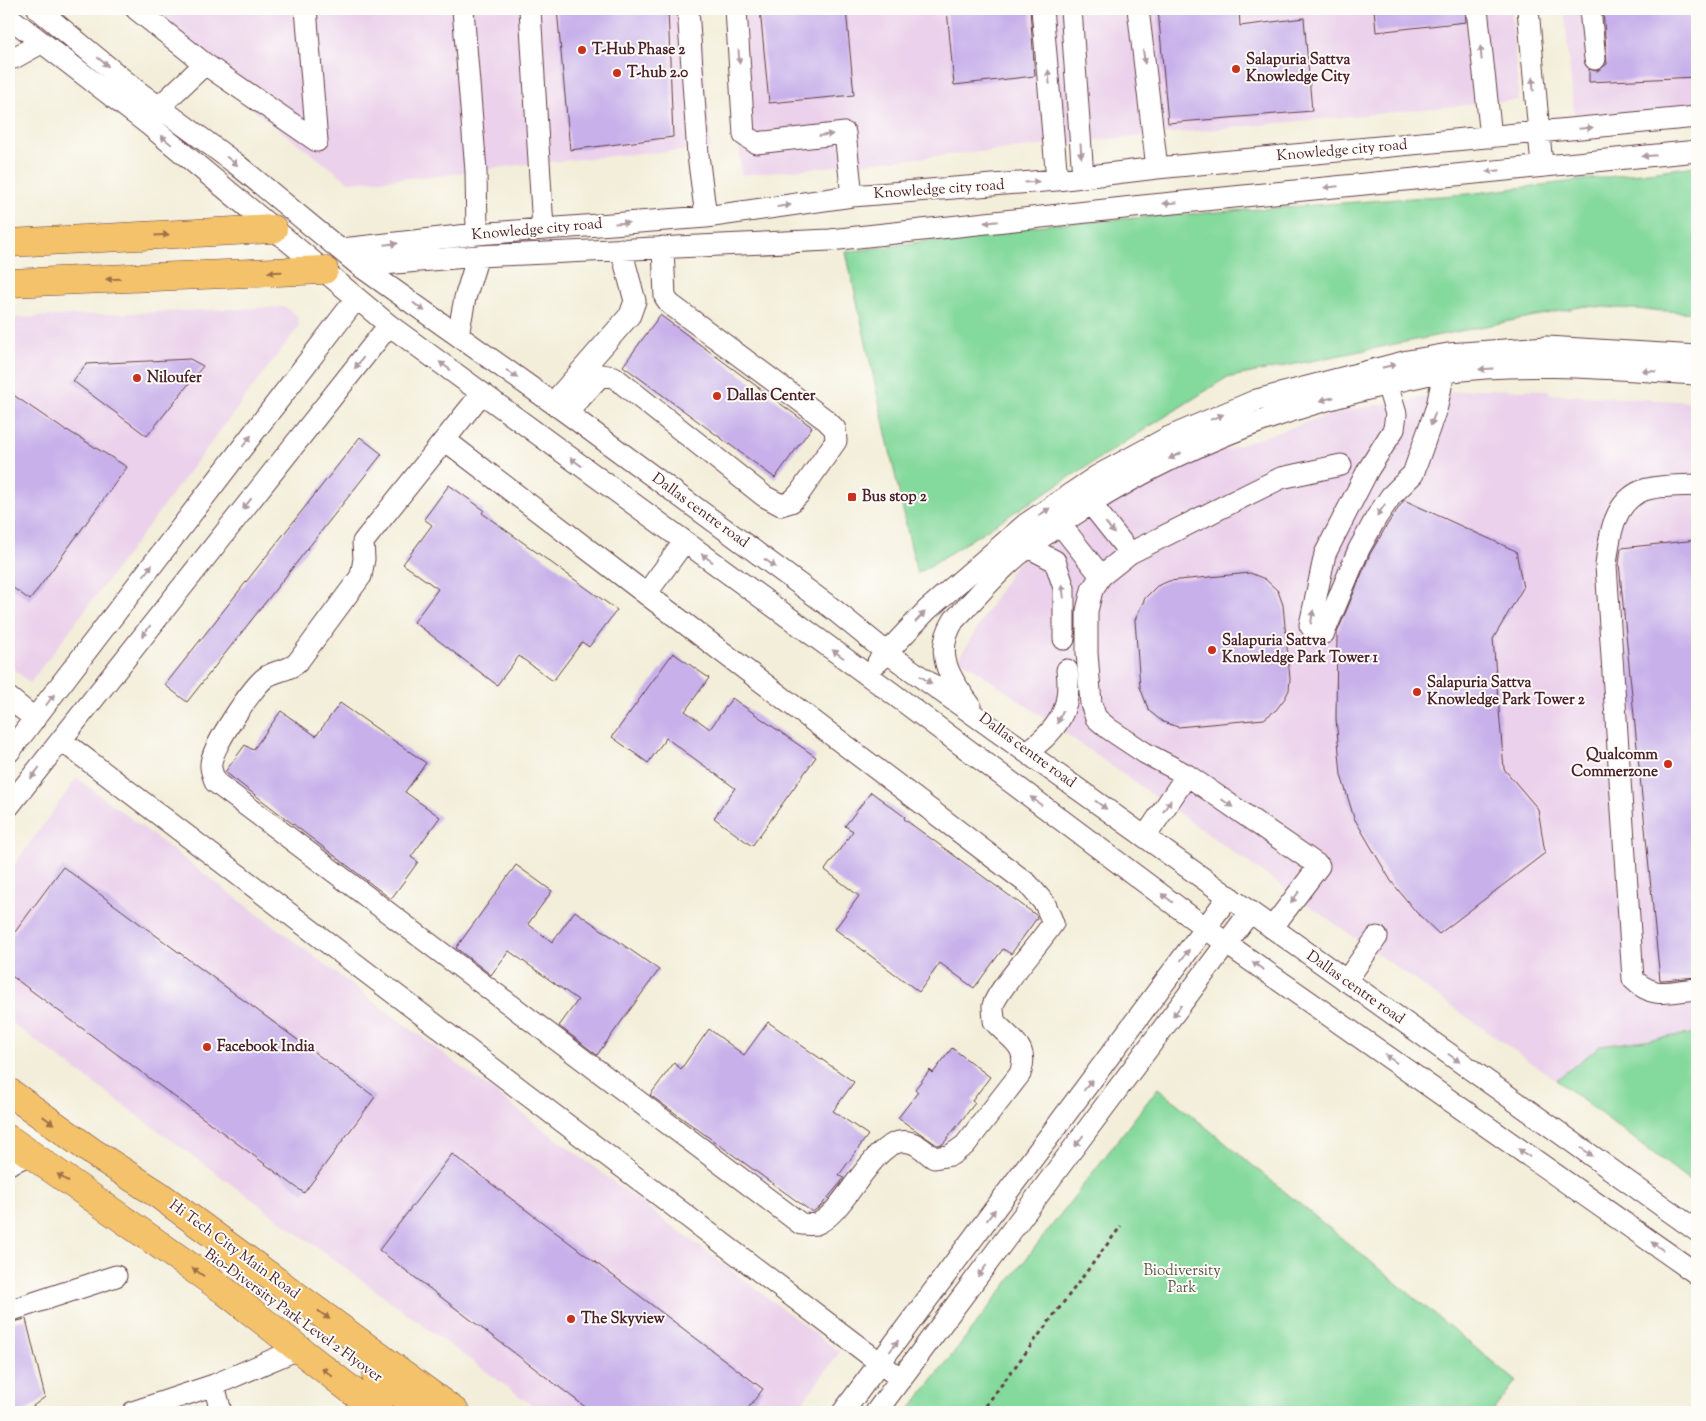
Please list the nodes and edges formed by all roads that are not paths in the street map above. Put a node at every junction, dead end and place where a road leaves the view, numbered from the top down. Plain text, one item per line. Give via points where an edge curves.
1 (38, 9) edge
2 (136, 9) edge
3 (306, 9) edge
4 (463, 9) edge
5 (530, 9) edge
6 (688, 9) edge
7 (736, 9) edge
8 (1042, 9) edge
9 (1071, 9) edge
10 (1138, 9) edge
11 (1477, 9) edge
12 (1528, 9) edge
13 (1590, 9) edge
14 (9, 17) edge
15 (78, 42) junction
16 (41, 43) junction
17 (9, 58) edge
18 (1595, 59) dead end
19 (64, 60) junction
20 (205, 64) junction
21 (159, 108) junction
22 (1697, 117) edge
23 (1537, 132) junction
24 (1491, 137) junction
25 (1697, 151) edge
26 (1542, 166) junction
27 (1157, 168) junction
28 (1083, 177) junction
29 (1057, 180) junction
30 (852, 196) junction
31 (706, 217) junction
32 (273, 229) junction
33 (543, 229) junction
34 (477, 234) junction
35 (69, 240) junction
36 (9, 243) edge
37 (663, 248) junction
38 (342, 249) junction
39 (621, 249) junction
40 (478, 256) junction
41 (360, 266) junction
42 (324, 270) junction
43 (70, 280) junction
44 (9, 283) edge
45 (356, 299) junction
46 (389, 325) junction
47 (458, 335) junction
48 (1697, 356) edge
49 (1444, 372) junction
50 (1697, 374) edge
51 (1387, 384) junction
52 (482, 393) junction
53 (560, 408) junction
54 (445, 440) junction
55 (1341, 465) dead end
56 (1695, 489) edge
57 (1091, 504) junction
58 (1060, 524) junction
59 (684, 542) junction
60 (1028, 547) junction
61 (1130, 553) junction
62 (1101, 576) junction
63 (646, 594) junction
64 (1064, 639) dead end
65 (886, 652) junction
66 (1067, 670) dead end
67 (868, 675) junction
68 (9, 698) edge
69 (976, 714) junction
70 (35, 718) junction
71 (61, 740) junction
72 (9, 752) edge
73 (1027, 752) junction
74 (1187, 775) junction
75 (9, 806) edge
76 (1145, 837) junction
77 (1229, 896) junction
78 (1250, 912) junction
79 (1206, 928) junction
80 (1272, 928) junction
81 (1377, 937) dead end
82 (1227, 944) junction
83 (1346, 981) junction
84 (1697, 989) edge
85 (9, 1092) edge
86 (16, 1152) edge
87 (103, 1206) junction
88 (1697, 1231) edge
89 (1697, 1274) edge
90 (116, 1276) dead end
91 (9, 1312) edge
92 (298, 1349) junction
93 (880, 1364) junction
94 (901, 1379) junction
95 (214, 1385) junction
96 (351, 1401) edge
97 (133, 1412) edge
98 (221, 1412) edge
99 (379, 1412) edge
100 (423, 1412) edge
101 (455, 1412) edge
102 (843, 1412) edge
103 (876, 1412) edge

1 - 15 street, Dallas centre road
2 - 20 street
3 - 20 street via 318,141
4 - 34 street via 476,171
5 - 33 street
6 - 31 street via 698,155
7 -> 30 street via 744,135 756,143 845,133
29 -> 8 street
9 -> 28 street
10 -> 27 street
24 -> 11 street
23 -> 12 street
13 - 18 street
14 - 16 street
15 - 19 street
15 -> 21 street, Dallas centre road
16 - 17 street
16 - 19 street
32 -> 19 street via 149,125
20 - 21 street
21 -> 38 street, Dallas centre road via 235,163
23 -> 22 street, Knowledge city road
23 - 24 street, Knowledge city road
23 - 26 street
24 - 27 street, Knowledge city road
25 -> 26 street, Knowledge city road
26 -> 37 street, Knowledge city road via 830,240
27 - 28 street, Knowledge city road
28 - 29 street, Knowledge city road
30 -> 29 street, Knowledge city road
31 -> 30 street, Knowledge city road
33 -> 31 street, Knowledge city road
35 -> 32 main road
32 - 42 street
33 - 34 street, Knowledge city road
38 -> 34 street, Knowledge city road
35 - 36 main road
35 - 43 main road
37 - 39 street, Knowledge city road
37 - 53 street via 665,297 670,304 826,420 835,430 836,441 799,494 791,502 780,505 764,496 614,377 601,375
38 - 41 street, Dallas centre road
39 - 40 street, Knowledge city road
39 - 53 street via 635,301 630,314
40 - 41 street, Knowledge city road
40 - 47 street
41 -> 47 street, Dallas centre road
42 -> 43 main road
42 - 45 street
43 - 44 main road
45 - 46 street
70 -> 45 street
52 -> 46 street
46 -> 71 street
47 -> 53 street, Dallas centre road
65 -> 48 street via 996,548 1089,481 1167,438 1257,400 1408,361 1448,354 1547,347
50 -> 49 street via 1557,367
49 - 51 street
49 -> 51 street via 1437,406 1413,474 1391,496 1376,518 1359,549 1324,633 1318,635 1310,625 1325,554 1368,470 1394,429 1396,414
51 -> 57 street via 1314,402 1235,430 1175,456
52 - 54 street
59 -> 52 street
53 -> 65 street, Dallas centre road via 833,609
54 - 63 street
54 - 63 street via 363,542 361,576 297,663 261,681 229,725 210,764 215,782 801,1224 816,1224 831,1214 885,1147 912,1143 934,1158 951,1155 965,1146 1020,1074 1024,1060 1020,1046 994,1022 993,1005 999,992 1053,923 1045,904 1028,884
55 - 61 street via 1281,478 1248,498
56 - 84 street via 1644,490 1632,497 1613,522 1606,565 1633,979 1653,993
57 - 58 street
57 -> 61 street
58 - 60 street
58 - 62 street
59 - 63 street
67 -> 59 street
64 -> 60 street via 1064,588 1055,561
60 - 69 street via 954,620 947,631 944,659
61 - 62 street
62 - 74 street via 1092,590 1087,611 1087,653 1096,718 1145,753
65 - 67 street
65 -> 69 street, Dallas centre road
66 -> 73 street via 1070,690 1056,727
79 -> 67 street
68 - 70 street
69 - 73 street, Dallas centre road
70 - 72 street
71 -> 75 street
71 - 93 street
73 -> 76 street, Dallas centre road
76 -> 74 street
74 -> 80 street via 1319,866
76 - 77 street, Dallas centre road
77 - 78 street, Dallas centre road
77 - 79 street
78 - 80 street, Dallas centre road
78 - 82 street
79 - 82 street
93 -> 79 street
80 - 83 street, Dallas centre road
81 - 83 street
89 -> 82 street
82 -> 94 street
83 -> 88 street, Dallas centre road
85 -> 101 main road, Hi Tech City Main Road via 159,1195
87 -> 86 main road
92 -> 87 main road via 226,1291
87 - 100 main road, Bio-Diversity Park Level 2 Flyover via 173,1228
90 - 91 street
92 - 95 street
96 -> 92 main road
93 - 94 street
93 - 102 street
94 - 103 street
95 - 97 street
95 - 98 street
96 - 99 main road

